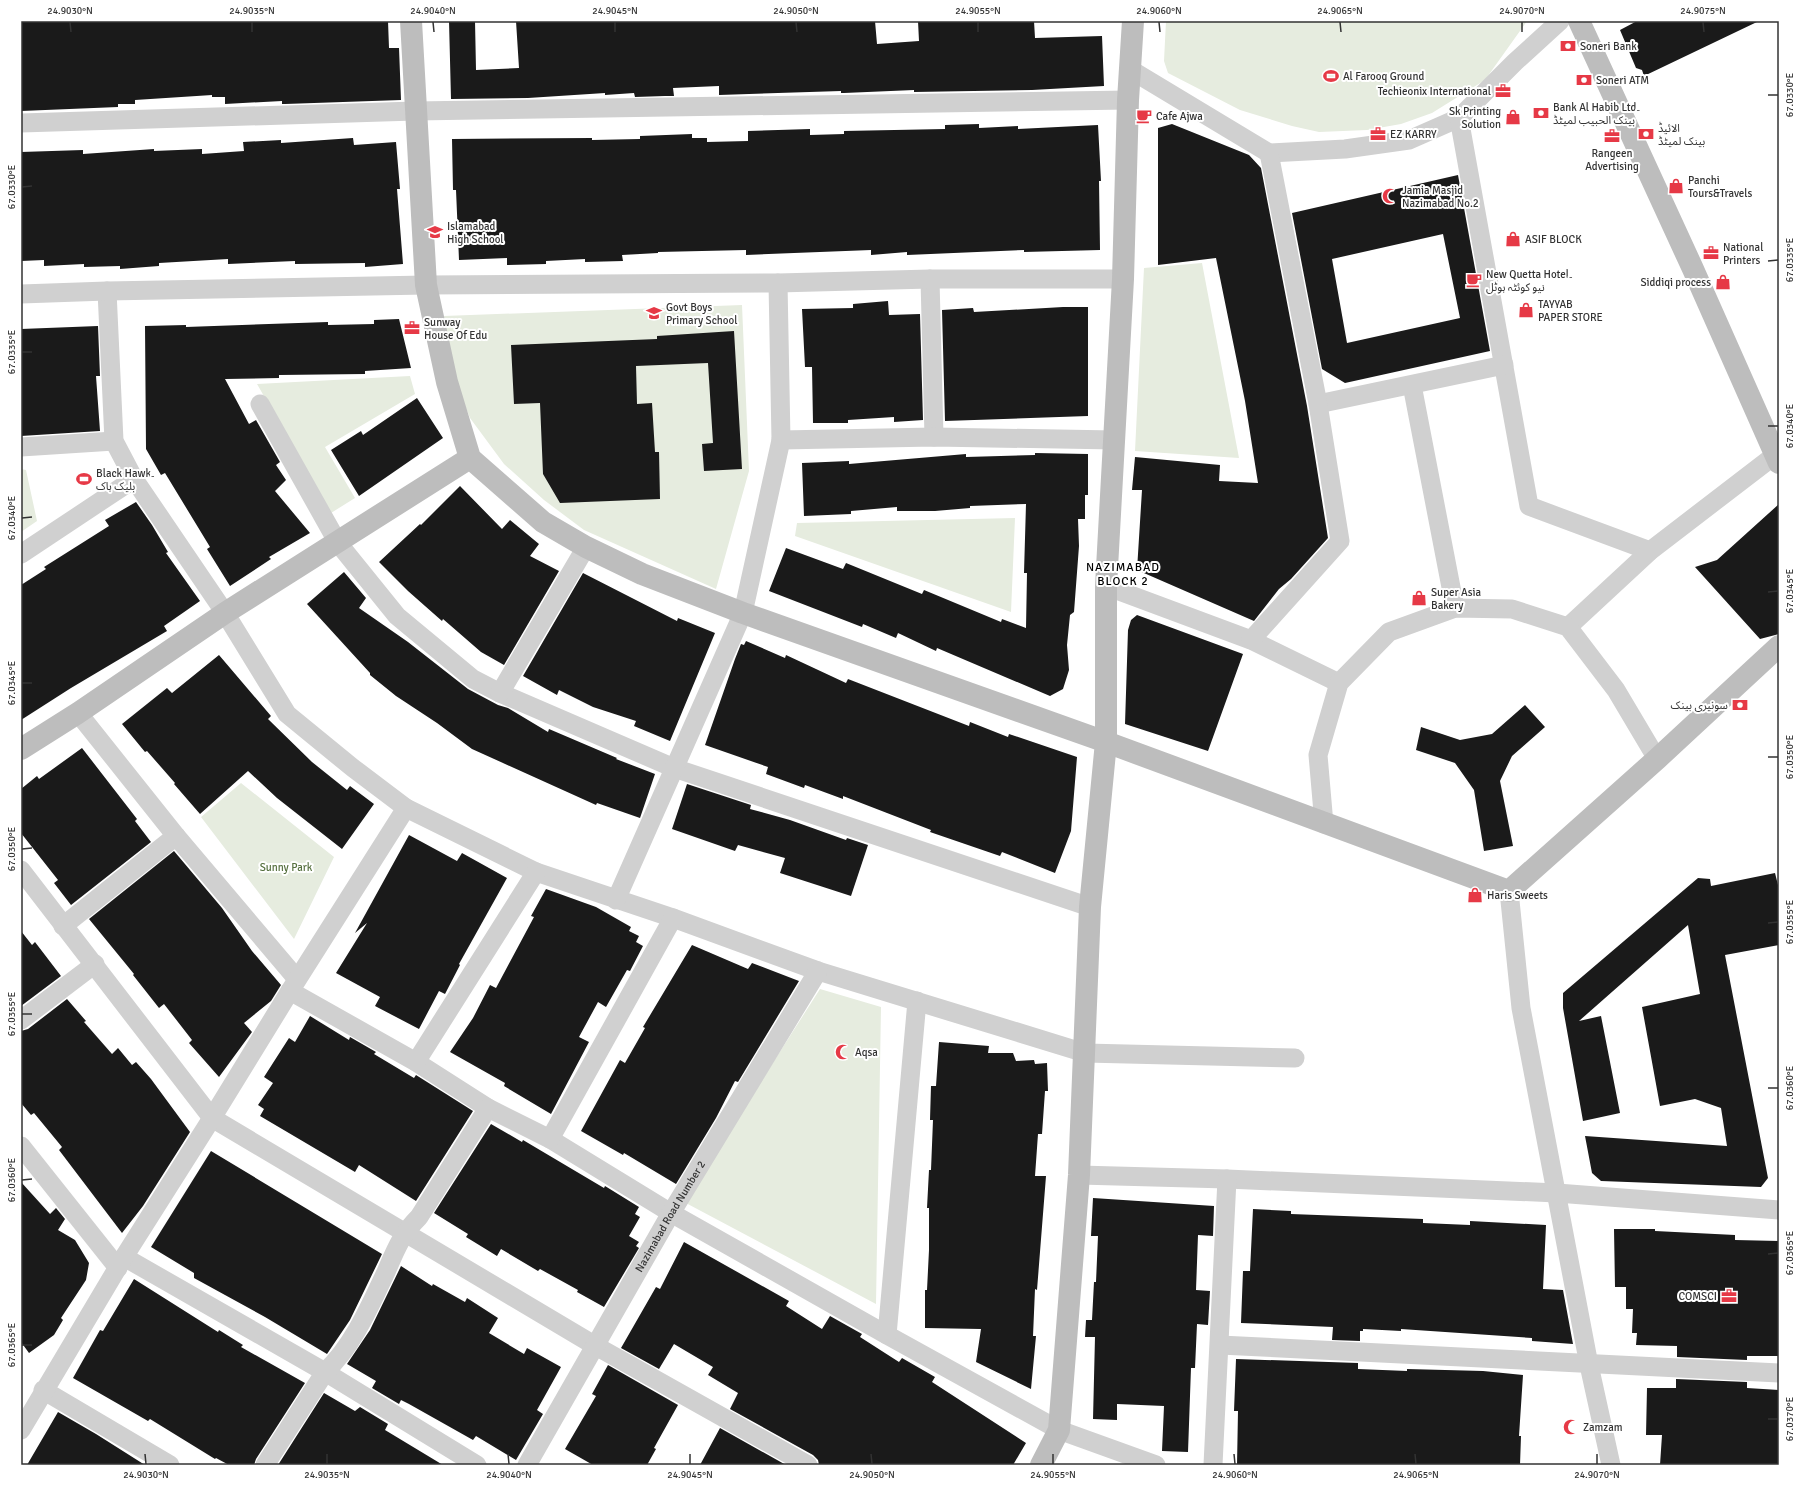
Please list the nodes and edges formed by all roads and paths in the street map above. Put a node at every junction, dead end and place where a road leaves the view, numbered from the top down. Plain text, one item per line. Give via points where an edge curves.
1 (411, 21) edge
2 (1133, 21) edge
3 (1560, 21) edge
4 (1579, 21) edge
5 (1131, 70) junction
6 (1128, 100) junction
7 (416, 111) junction
8 (1459, 118) junction
9 (21, 123) edge
10 (1269, 153) junction
11 (930, 278) junction
12 (1123, 279) junction
13 (778, 283) junction
14 (426, 285) junction
15 (107, 290) junction
16 (21, 294) edge
17 (1504, 365) junction
18 (1412, 385) junction
19 (260, 404) dead end
20 (1318, 404) junction
21 (934, 437) junction
22 (781, 440) junction
23 (1115, 440) junction
24 (114, 441) junction
25 (21, 447) edge
26 (470, 458) junction
27 (1777, 459) edge
28 (134, 479) junction
29 (338, 543) junction
30 (586, 547) junction
31 (1650, 551) junction
32 (21, 554) edge
33 (1106, 586) junction
34 (1455, 608) junction
35 (225, 613) junction
36 (743, 613) junction
37 (1568, 627) junction
38 (1251, 640) junction
39 (1779, 646) edge
40 (1339, 683) junction
41 (500, 693) junction
42 (78, 713) junction
43 (1106, 742) junction
44 (21, 749) edge
45 (1657, 759) junction
46 (674, 768) junction
47 (406, 808) junction
48 (1324, 824) junction
49 (176, 836) junction
50 (21, 870) edge
51 (536, 872) junction
52 (1509, 891) junction
53 (616, 900) junction
54 (1090, 906) junction
55 (672, 918) junction
56 (63, 926) junction
57 (95, 964) junction
58 (818, 971) junction
59 (293, 985) junction
60 (917, 1001) junction
61 (21, 1020) edge
62 (1085, 1053) junction
63 (1295, 1058) dead end
64 (416, 1062) junction
65 (488, 1108) junction
66 (212, 1118) junction
67 (550, 1139) junction
68 (21, 1146) edge
69 (1079, 1175) junction
70 (1227, 1179) junction
71 (1557, 1193) junction
72 (1779, 1210) edge
73 (671, 1213) junction
74 (404, 1231) junction
75 (121, 1262) junction
76 (887, 1336) junction
77 (594, 1345) junction
78 (1220, 1345) junction
79 (1589, 1364) junction
80 (325, 1372) junction
81 (1779, 1373) edge
82 (43, 1390) junction
83 (27, 1403) edge
84 (21, 1430) edge
85 (1059, 1430) junction
86 (170, 1465) edge
87 (265, 1465) edge
88 (477, 1465) edge
89 (528, 1465) edge
90 (808, 1465) edge
91 (1041, 1465) edge
92 (1156, 1465) edge
93 (1213, 1465) edge
94 (1611, 1465) edge

1 - 7 street
2 - 5 street
3 - 8 street
4 - 27 street
5 - 6 street
5 - 10 street
6 - 7 street
6 - 12 street
7 - 9 street
7 - 14 street
8 - 10 street via 1409,140 1345,149
8 - 17 street
10 - 20 street
11 - 12 street
11 - 13 street
11 - 21 street
12 - 23 street
13 - 14 street
13 - 22 street
14 - 15 street
14 - 26 street via 447,382
15 - 16 street
15 - 24 street
17 - 18 street
17 - 31 street via 1529,506
18 - 20 street
18 - 34 street
19 - 29 street
20 - 38 street via 1340,541
21 - 22 street
21 - 23 street
22 - 36 street
23 - 33 street
24 - 25 street
24 - 28 street
26 - 29 street
26 - 30 street via 543,522
27 - 31 street
28 - 32 street
28 - 35 street
29 - 35 street
29 - 41 street via 396,616 473,679
30 - 36 street via 642,574
30 - 41 street
31 - 37 street
33 - 38 street
33 - 43 street
34 - 37 street via 1512,609
34 - 40 street via 1389,632
35 - 42 street
35 - 47 street via 287,714
36 - 43 street
36 - 46 street
37 - 45 street via 1616,690
38 - 40 street
39 - 45 street
40 - 48 street via 1318,755
41 - 46 street
42 - 44 street
42 - 49 street
43 - 48 street
43 - 54 street
45 - 52 street
46 - 53 street
46 - 54 street
47 - 51 street
47 - 59 street
48 - 52 street
49 - 56 street
49 - 59 street
50 - 56 street
51 - 53 street
51 - 64 street
52 - 71 street via 1521,1008
53 - 55 street
54 - 62 street
55 - 58 street
55 - 67 street
56 - 57 street
57 - 61 street
57 - 66 street
58 - 60 street
58 - 73 street, Nazimabad Road Number 2
59 - 64 street
59 - 66 street
60 - 62 street
60 - 76 street
62 - 63 street
62 - 69 street
64 - 65 street
65 - 67 street
65 - 74 street via 419,1217
66 - 74 street
66 - 75 street
67 - 73 street
68 - 75 street
69 - 70 street
69 - 85 street
70 - 71 street
70 - 78 street
71 - 72 street
71 - 79 street
73 - 76 street
73 - 77 street, Nazimabad Road Number 2
74 - 77 street
74 - 80 street via 369,1307 338,1360
75 - 80 street
75 - 82 street
76 - 85 street
77 - 89 street, Nazimabad Road Number 2
77 - 90 street
78 - 79 street
78 - 93 street
79 - 81 street
79 - 94 street
80 - 87 street
80 - 88 street
82 - 83 street
82 - 86 street
83 - 84 street
85 - 91 street
85 - 92 street

